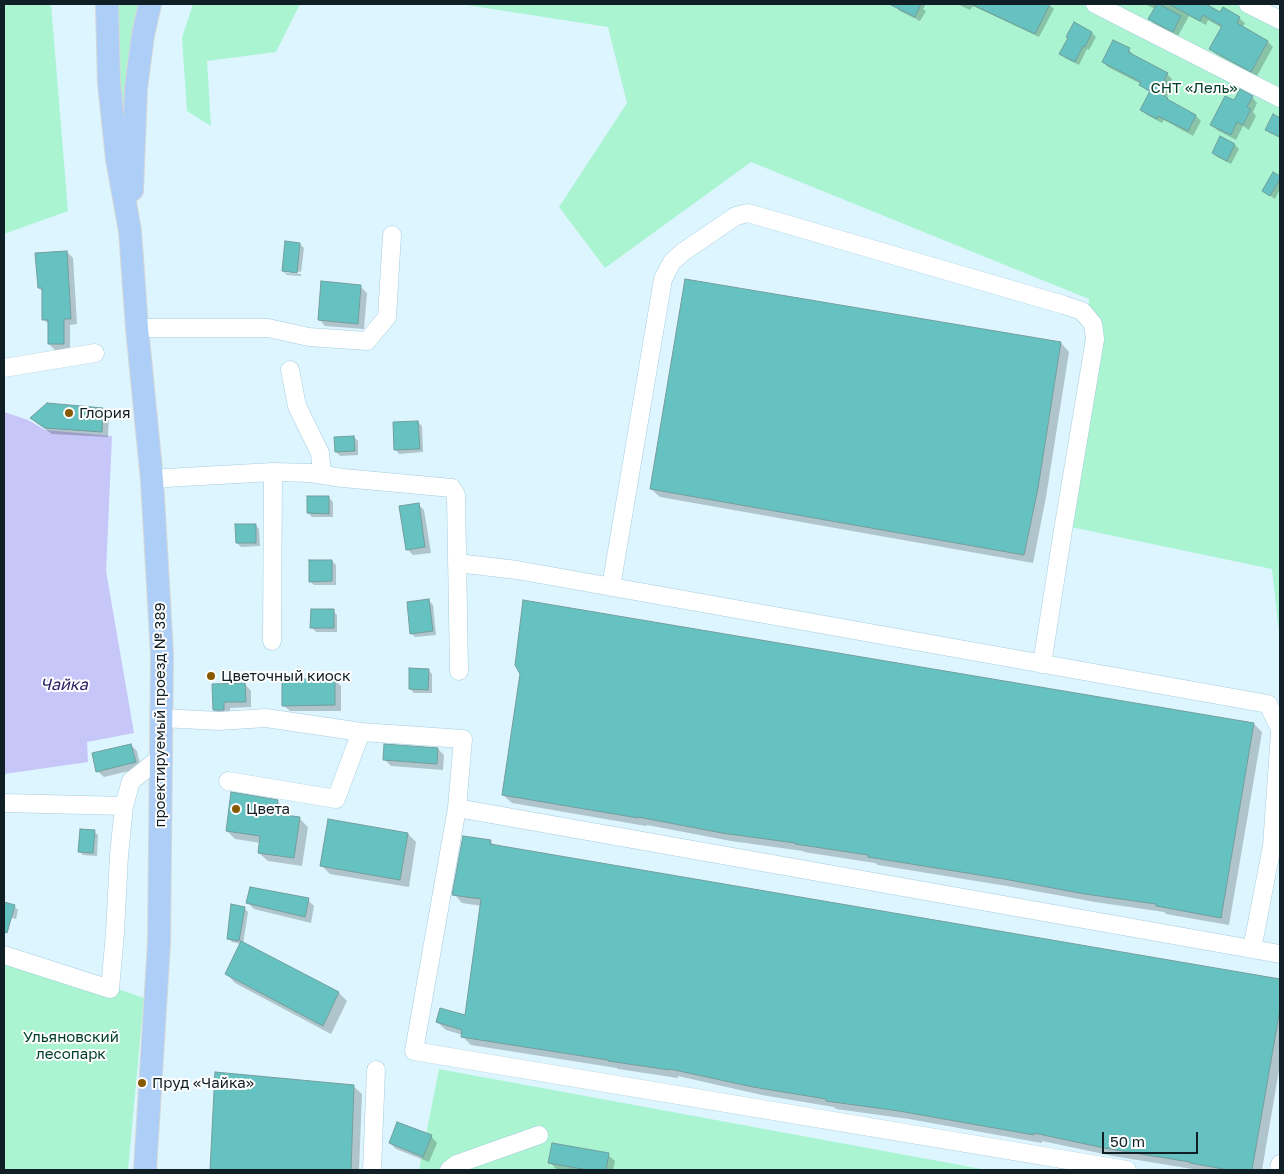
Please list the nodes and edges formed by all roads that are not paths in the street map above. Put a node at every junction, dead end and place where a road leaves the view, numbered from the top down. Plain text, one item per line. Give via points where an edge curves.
1 (107, 4) edge
2 (150, 4) edge
3 (1095, 4) edge
4 (1248, 4) edge
5 (1280, 20) edge
6 (1280, 98) edge
7 (130, 231) junction
8 (392, 235) dead end
9 (137, 328) junction
10 (96, 354) dead end
11 (4, 368) edge
12 (290, 370) dead end
13 (273, 472) junction
14 (322, 474) junction
15 (152, 480) junction
16 (457, 563) junction
17 (611, 587) junction
18 (272, 641) dead end
19 (1042, 664) junction
20 (459, 671) dead end
21 (162, 718) junction
22 (1280, 729) edge
23 (361, 732) junction
24 (1280, 733) edge
25 (161, 757) junction
26 (228, 781) dead end
27 (4, 804) edge
28 (124, 806) junction
29 (456, 808) junction
30 (1252, 949) junction
31 (1280, 954) edge
32 (4, 955) edge
33 (376, 1070) dead end
34 (539, 1136) dead end
35 (1280, 1164) edge
36 (145, 1170) edge
37 (372, 1170) edge
38 (449, 1170) edge
39 (1127, 1170) edge
40 (1279, 1170) edge

1 - 7 main road, проектируемый проезд № 389 via 116,149
2 - 7 main road, проектируемый проезд № 389 via 136,88
3 - 6 street
4 - 5 street
7 - 9 main road, проектируемый проезд № 389
8 - 9 street via 387,317 367,340 309,337 268,328
9 - 15 main road, проектируемый проезд № 389
10 - 11 street
12 - 14 street via 297,406 320,453
13 - 14 street
13 - 15 street
13 - 18 street
14 - 16 street via 452,488 456,495
15 - 21 main road, проектируемый проезд № 389 via 162,654
16 - 17 street
16 - 20 street
17 - 19 street
17 - 19 street via 663,278 672,262 683,252 736,216 748,213 1064,305 1082,311 1093,324 1095,339
19 - 22 street via 1268,704
21 - 23 street via 219,721 266,718
21 - 25 main road, проектируемый проезд № 389
23 - 26 street via 336,799
23 - 29 street via 462,739
24 - 30 street via 1272,846
25 - 28 street via 131,781
25 - 36 main road, проектируемый проезд № 389 via 159,943
27 - 28 street
28 - 32 street via 110,989
29 - 30 street
29 - 39 street via 414,1051
30 - 31 street
33 - 37 street
34 - 38 street via 456,1164
35 - 40 street

